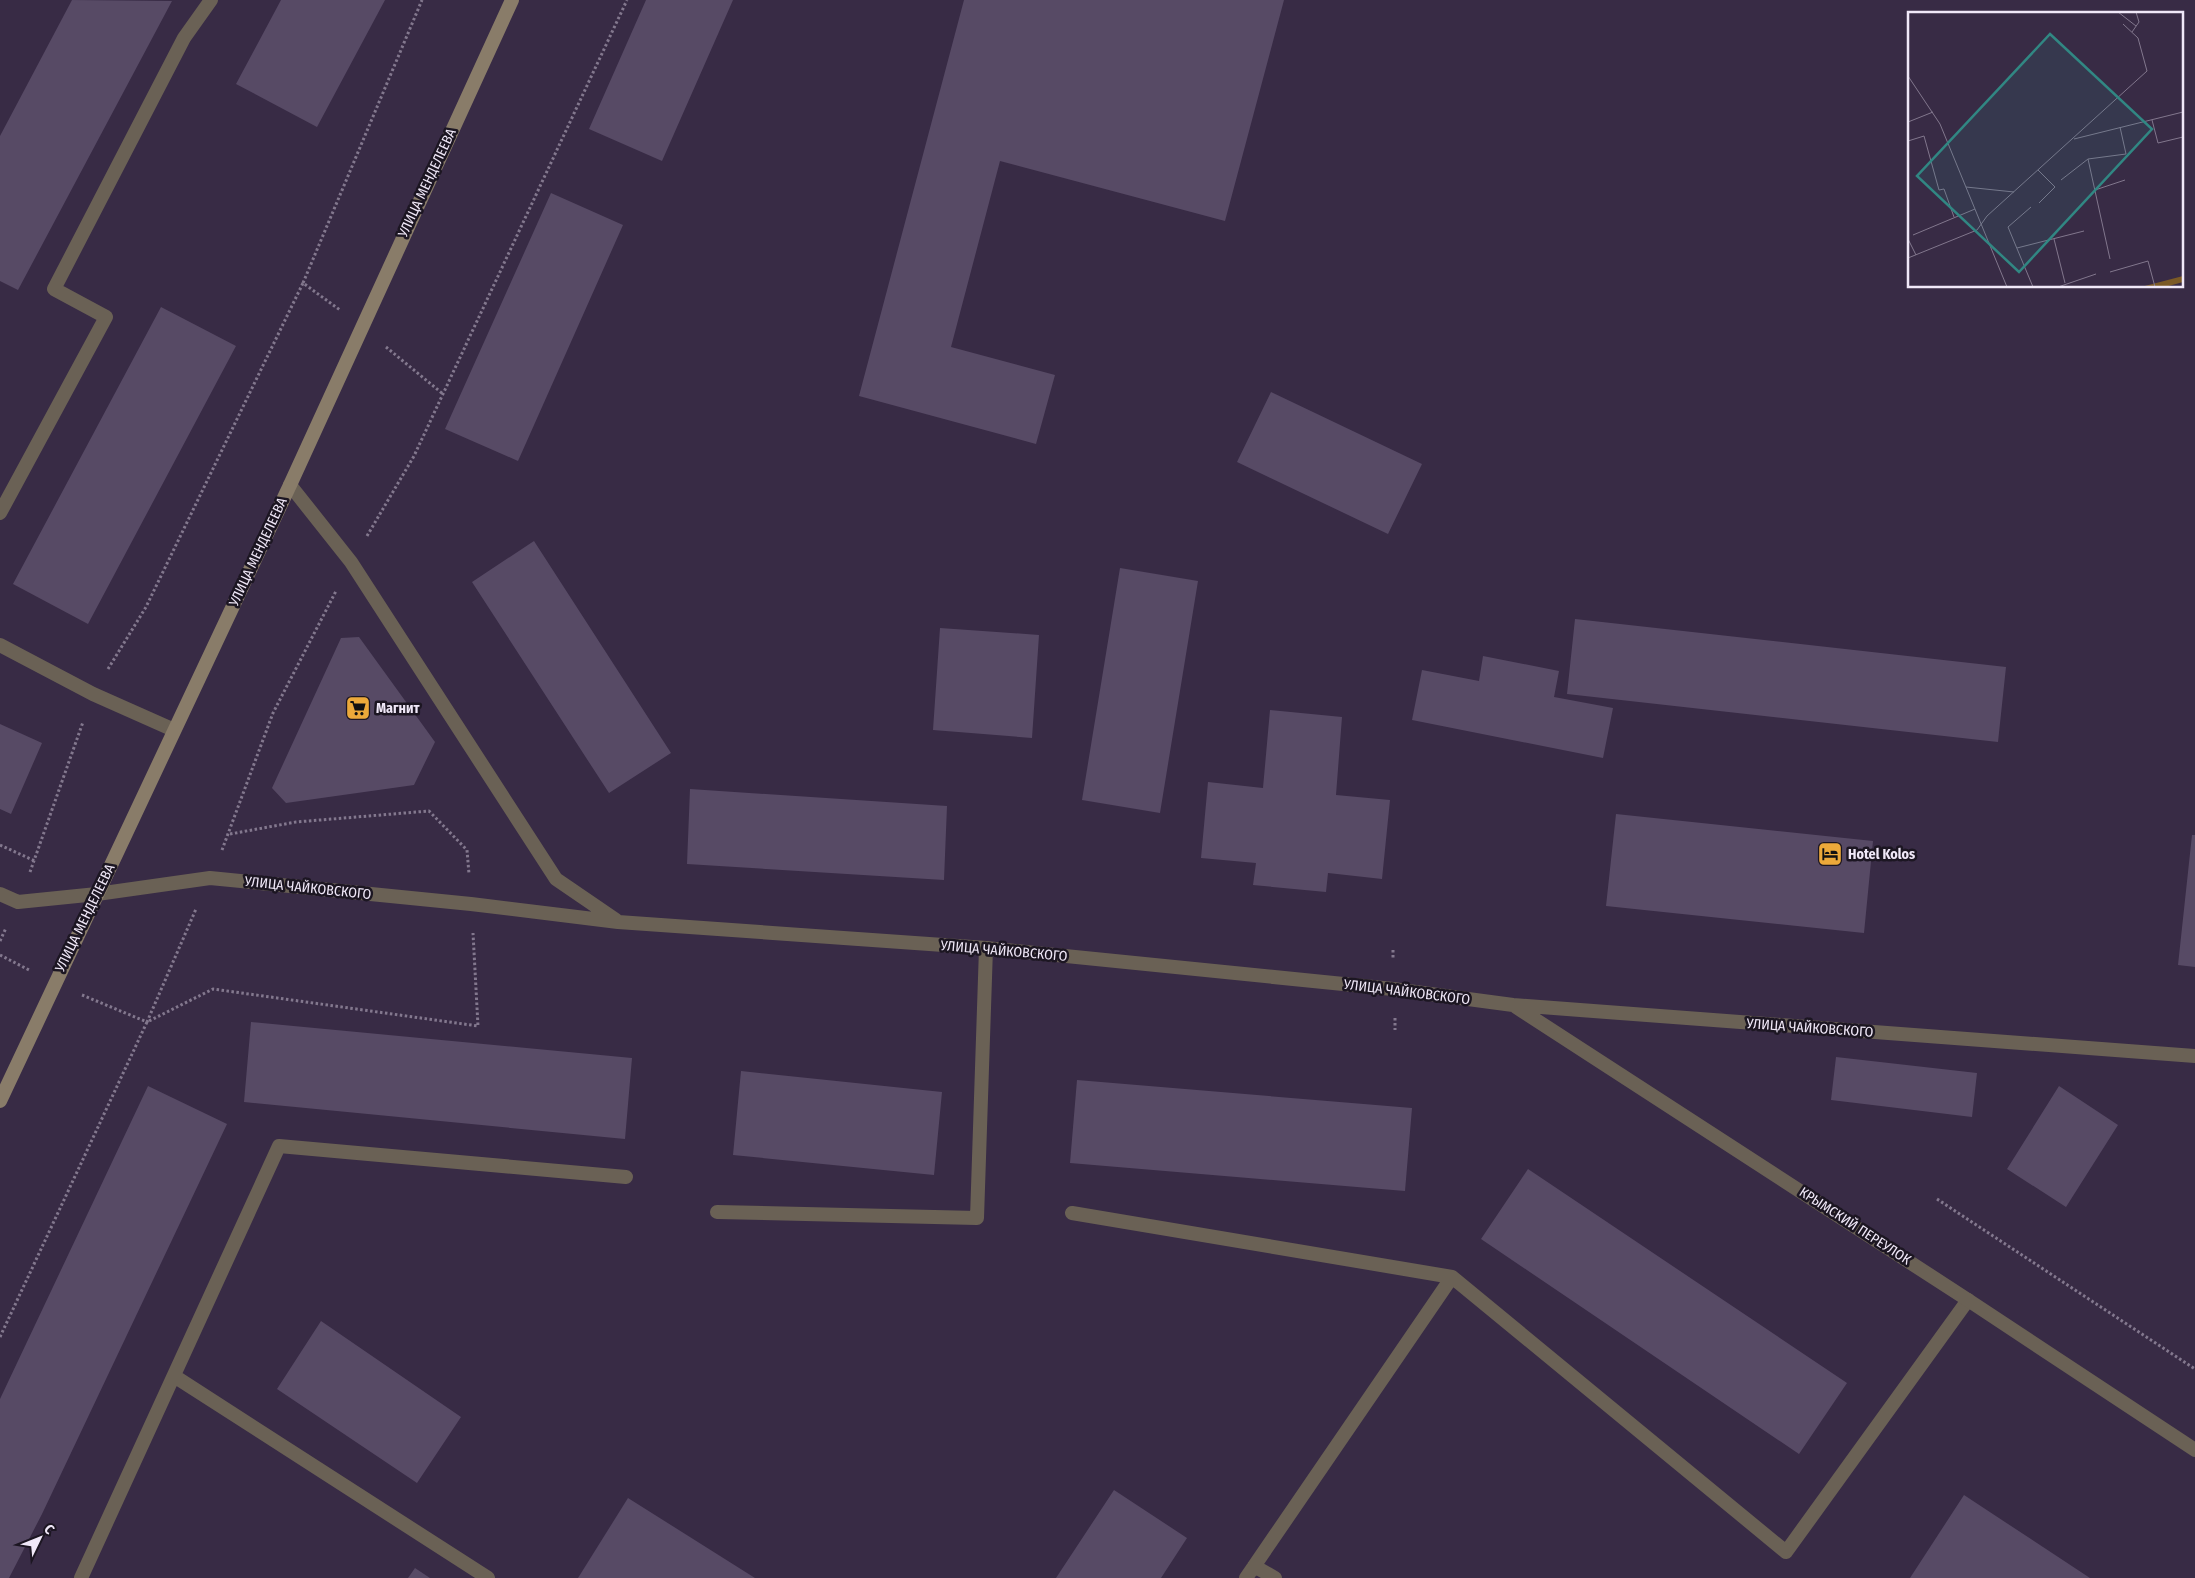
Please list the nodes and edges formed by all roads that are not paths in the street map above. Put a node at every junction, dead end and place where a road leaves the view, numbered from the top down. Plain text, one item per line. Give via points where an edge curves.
1 (211, 0) edge
2 (512, 0) edge
3 (290, 485) junction
4 (0, 513) edge
5 (0, 644) edge
6 (174, 730) junction
7 (0, 894) edge
8 (97, 894) junction
9 (618, 922) junction
10 (986, 948) junction
11 (1514, 1005) junction
12 (2195, 1056) edge
13 (0, 1101) edge
14 (626, 1177) dead end
15 (717, 1212) dead end
16 (1072, 1213) dead end
17 (1452, 1277) junction
18 (1968, 1300) junction
19 (174, 1376) junction
20 (2195, 1450) edge
21 (1250, 1572) edge
22 (81, 1578) edge
23 (488, 1578) edge
24 (1275, 1578) edge

1 - 4 street via 184,38 54,289 106,317
2 - 3 main road, УЛИЦА МЕНДЕЛЕЕВА
3 - 6 main road, УЛИЦА МЕНДЕЛЕЕВА
3 - 9 street via 351,562 556,880
5 - 6 street via 93,694
6 - 8 main road, УЛИЦА МЕНДЕЛЕЕВА
7 - 8 street, УЛИЦА ЧАЙКОВСКОГО via 18,902
8 - 9 street, УЛИЦА ЧАЙКОВСКОГО via 210,878
8 - 13 main road, УЛИЦА МЕНДЕЛЕЕВА
9 - 10 street, УЛИЦА ЧАЙКОВСКОГО
10 - 11 street, УЛИЦА ЧАЙКОВСКОГО via 1393,989
10 - 15 street via 977,1218
11 - 12 street, УЛИЦА ЧАЙКОВСКОГО
11 - 18 street, КРЫМСКИЙ ПЕРЕУЛОК
14 - 19 street via 279,1146
16 - 17 street
17 - 18 street via 1786,1552
17 - 21 street
18 - 20 street, КРЫМСКИЙ ПЕРЕУЛОК
19 - 22 street
19 - 23 street
21 - 24 street

